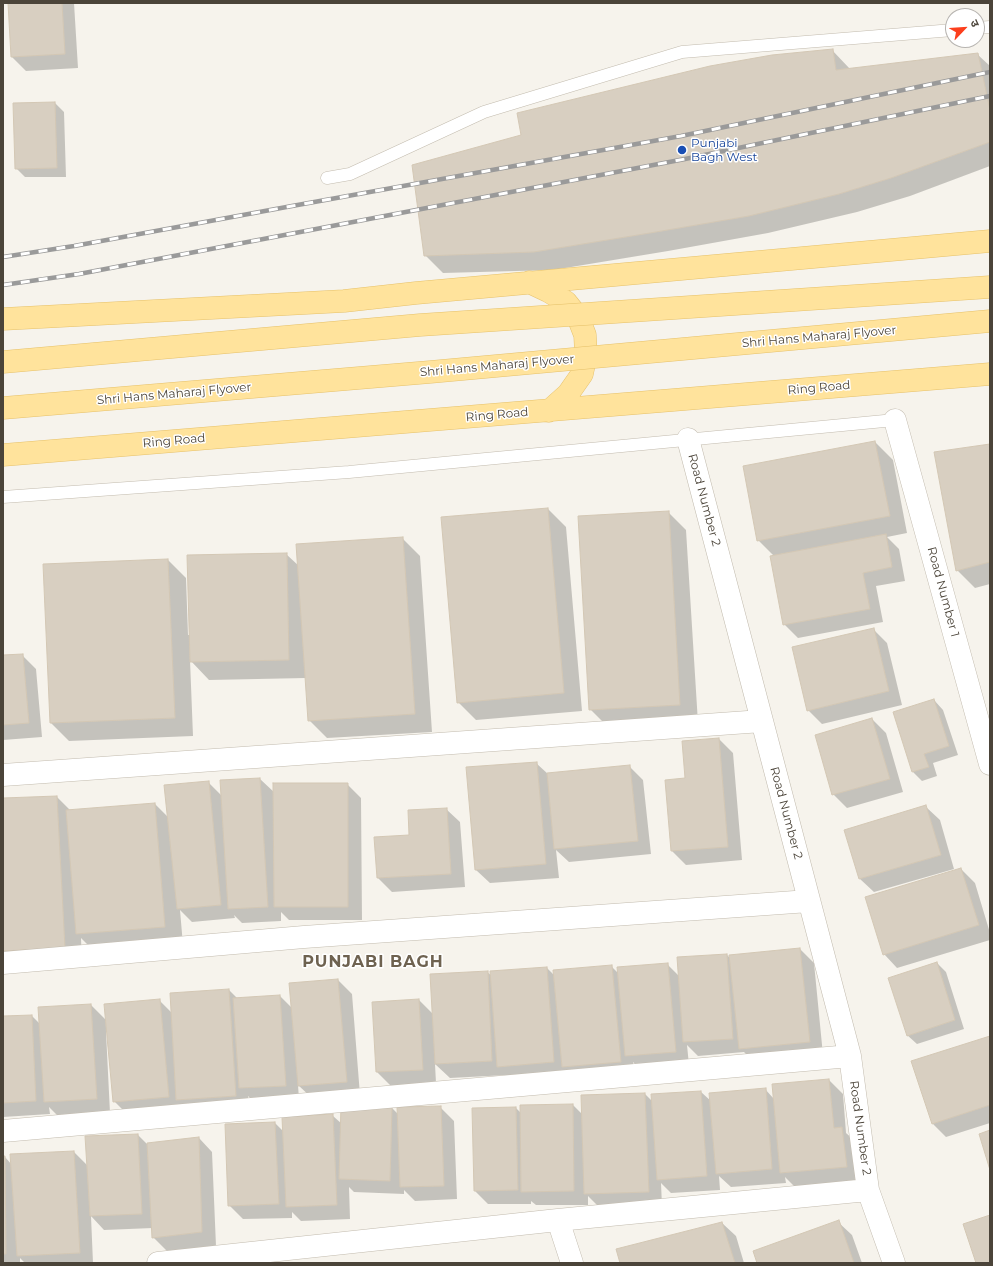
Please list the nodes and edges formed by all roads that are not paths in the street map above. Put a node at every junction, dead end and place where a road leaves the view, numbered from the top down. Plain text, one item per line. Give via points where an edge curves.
1 (945, 31) edge
2 (327, 178) dead end
3 (990, 241) edge
4 (529, 282) junction
5 (990, 287) edge
6 (3, 319) edge
7 (990, 321) edge
8 (3, 362) edge
9 (990, 374) edge
10 (3, 408) edge
11 (549, 411) junction
12 (895, 420) joint
13 (688, 439) junction
14 (3, 455) edge
15 (3, 497) edge
16 (762, 721) junction
17 (990, 764) edge
18 (3, 775) edge
19 (809, 901) junction
20 (3, 963) edge
21 (850, 1056) junction
22 (3, 1131) edge
23 (868, 1190) junction
24 (558, 1220) junction
25 (158, 1263) edge
26 (572, 1263) edge
27 (894, 1263) edge

1 - 2 lane via 682,52 484,112 350,174
3 - 4 main road
4 - 6 main road via 344,301
4 - 11 main road via 566,302 578,317 585,335 586,355 582,374 568,394
5 - 8 main road, bridge via 420,325
7 - 10 main road, Shri Hans Maharaj Flyover, bridge
9 - 11 main road, Ring Road
11 - 14 main road, Ring Road
12 - 13 lane
12 - 17 street, Road Number 1
13 - 15 lane via 349,472
13 - 16 street, Road Number 2
16 - 18 street
16 - 19 street, Road Number 2
19 - 20 street via 304,937
19 - 21 street, Road Number 2
21 - 22 street
21 - 23 street, Road Number 2
23 - 24 street
23 - 27 street, Road Number 2
24 - 25 street
24 - 26 street

